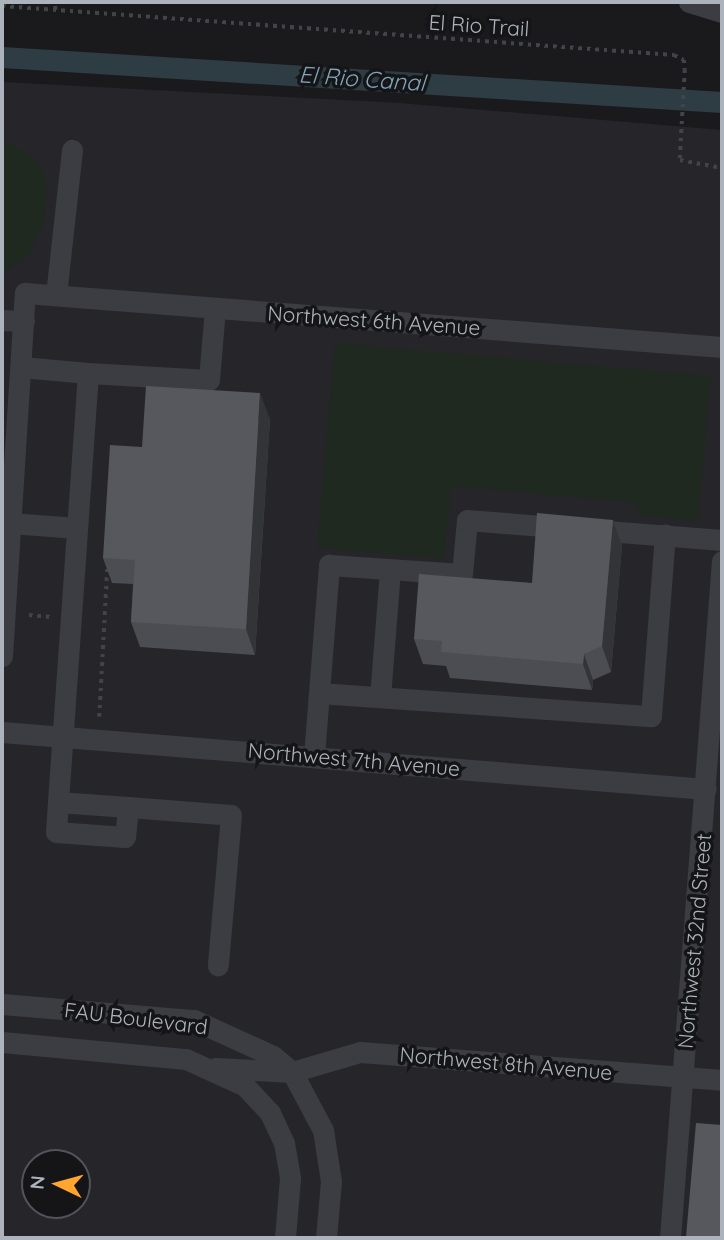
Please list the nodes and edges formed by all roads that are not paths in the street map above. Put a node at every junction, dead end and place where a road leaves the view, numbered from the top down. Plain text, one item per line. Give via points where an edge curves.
1 (697, 3) edge
2 (722, 12) edge
3 (72, 150) dead end
4 (56, 295) junction
5 (215, 308) junction
6 (2, 320) edge
7 (24, 321) junction
8 (722, 347) edge
9 (21, 367) junction
10 (88, 373) junction
11 (10, 398) edge
12 (10, 523) junction
13 (77, 528) junction
14 (665, 536) junction
15 (722, 540) edge
16 (722, 561) edge
17 (390, 569) junction
18 (2, 656) edge
19 (319, 693) junction
20 (380, 698) junction
21 (2, 732) edge
22 (63, 737) junction
23 (314, 756) junction
24 (706, 789) junction
25 (58, 802) junction
26 (128, 807) junction
27 (218, 965) dead end
28 (2, 1004) edge
29 (2, 1042) edge
30 (215, 1068) junction
31 (292, 1072) junction
32 (682, 1076) junction
33 (722, 1080) edge
34 (285, 1238) edge
35 (326, 1238) edge
36 (670, 1238) edge

1 - 2 street
3 - 4 street
4 - 5 street, Northwest 6th Avenue
4 - 7 street, Northwest 6th Avenue via 25,293
5 - 8 street, Northwest 6th Avenue
5 - 10 street via 209,380
6 - 7 street
7 - 9 street
9 - 10 street
9 - 11 street
10 - 13 street
11 - 12 street
12 - 13 street
12 - 18 street
13 - 22 street
14 - 15 street
14 - 17 street via 467,520 462,574
14 - 20 street via 651,716
16 - 24 street, Northwest 32nd Street
17 - 19 street via 329,565
17 - 20 street
19 - 20 street
19 - 23 street
21 - 22 street, Northwest 7th Avenue
22 - 23 street, Northwest 7th Avenue
22 - 25 street
23 - 24 street, Northwest 7th Avenue
24 - 32 street, Northwest 32nd Street
25 - 26 street
25 - 26 street via 56,832 125,837
26 - 27 street via 231,815
28 - 31 street, FAU Boulevard via 194,1020 243,1038
29 - 30 street, FAU Boulevard
30 - 31 street, Northwest 8th Avenue
30 - 34 street, FAU Boulevard via 257,1097 284,1143 290,1178
31 - 32 street, Northwest 8th Avenue via 360,1052
31 - 35 street, FAU Boulevard via 328,1146
32 - 33 street, Northwest 8th Avenue
32 - 36 street, Northwest 32nd Street

